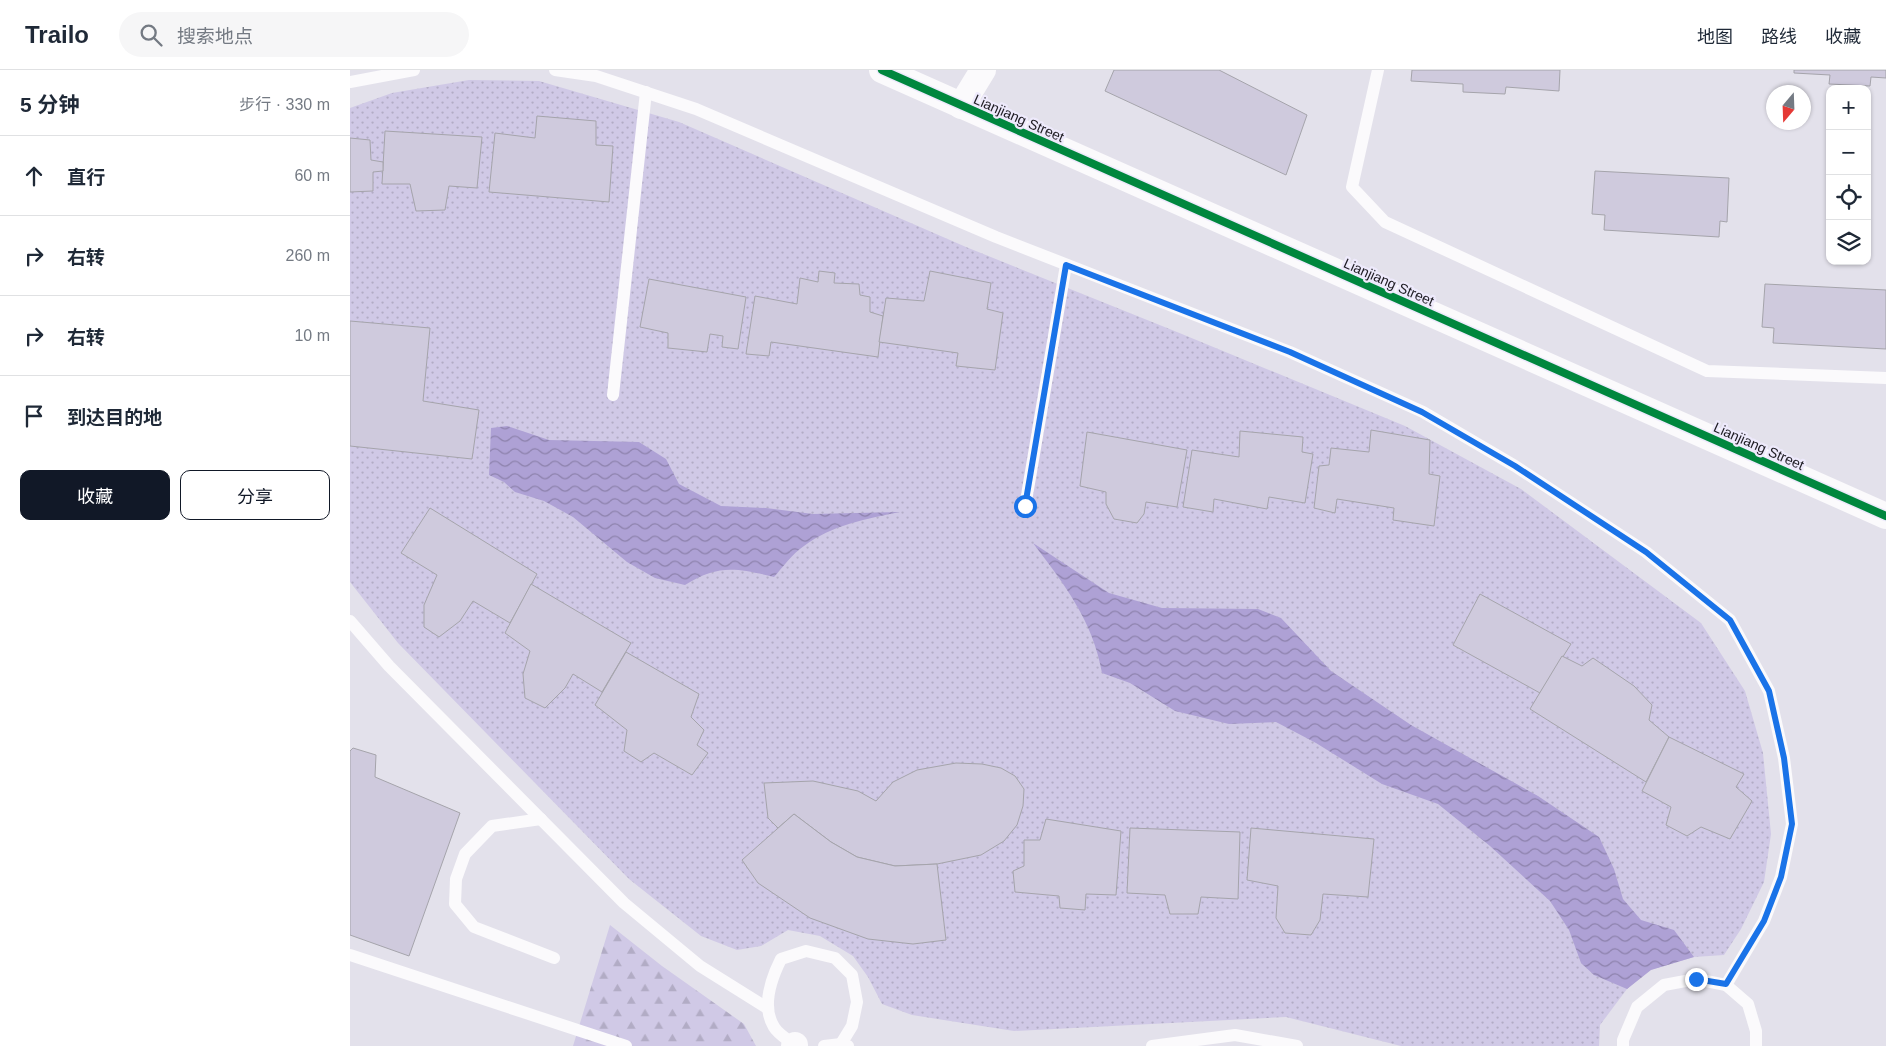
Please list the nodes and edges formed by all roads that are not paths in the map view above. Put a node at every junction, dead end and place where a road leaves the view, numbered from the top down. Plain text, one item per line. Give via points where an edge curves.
1 (414, 70) edge
2 (555, 70) edge
3 (882, 70) edge
4 (983, 70) edge
5 (1378, 70) edge
6 (350, 82) edge
7 (646, 92) junction
8 (962, 106) junction
9 (1066, 265) junction
10 (1886, 378) edge
11 (613, 395) dead end
12 (1025, 506) dead end
13 (1886, 516) edge
14 (350, 622) edge
15 (541, 819) junction
16 (350, 955) edge
17 (554, 958) dead end
18 (1726, 984) junction
19 (767, 1008) junction
20 (845, 1045) edge
21 (626, 1046) edge
22 (797, 1046) edge
23 (824, 1046) edge
24 (1152, 1046) edge
25 (1298, 1046) edge
26 (1623, 1046) edge
27 (1756, 1046) edge

1 - 6 lane
2 - 7 lane via 596,76
3 - 8 street, Lianjiang Street
4 - 8 street
5 - 10 lane via 1352,187 1385,222 1707,371
7 - 9 lane via 696,109
7 - 11 lane
8 - 13 street, Lianjiang Street
9 - 12 lane
9 - 18 lane via 1290,352 1422,412 1515,466 1646,552 1730,620 1769,691 1784,758 1792,824 1781,877 1764,921
14 - 15 lane via 389,666
15 - 17 lane via 492,826 465,854 456,879 455,904 474,927
15 - 19 lane via 624,904 700,966
16 - 21 lane
18 - 26 lane via 1696,979 1664,986 1637,1007
18 - 27 lane via 1748,1004 1756,1031
19 - 20 lane via 772,978 781,959 806,951 835,958 852,975 857,1002
19 - 22 lane via 774,1028
20 - 23 lane
24 - 25 lane via 1235,1035

